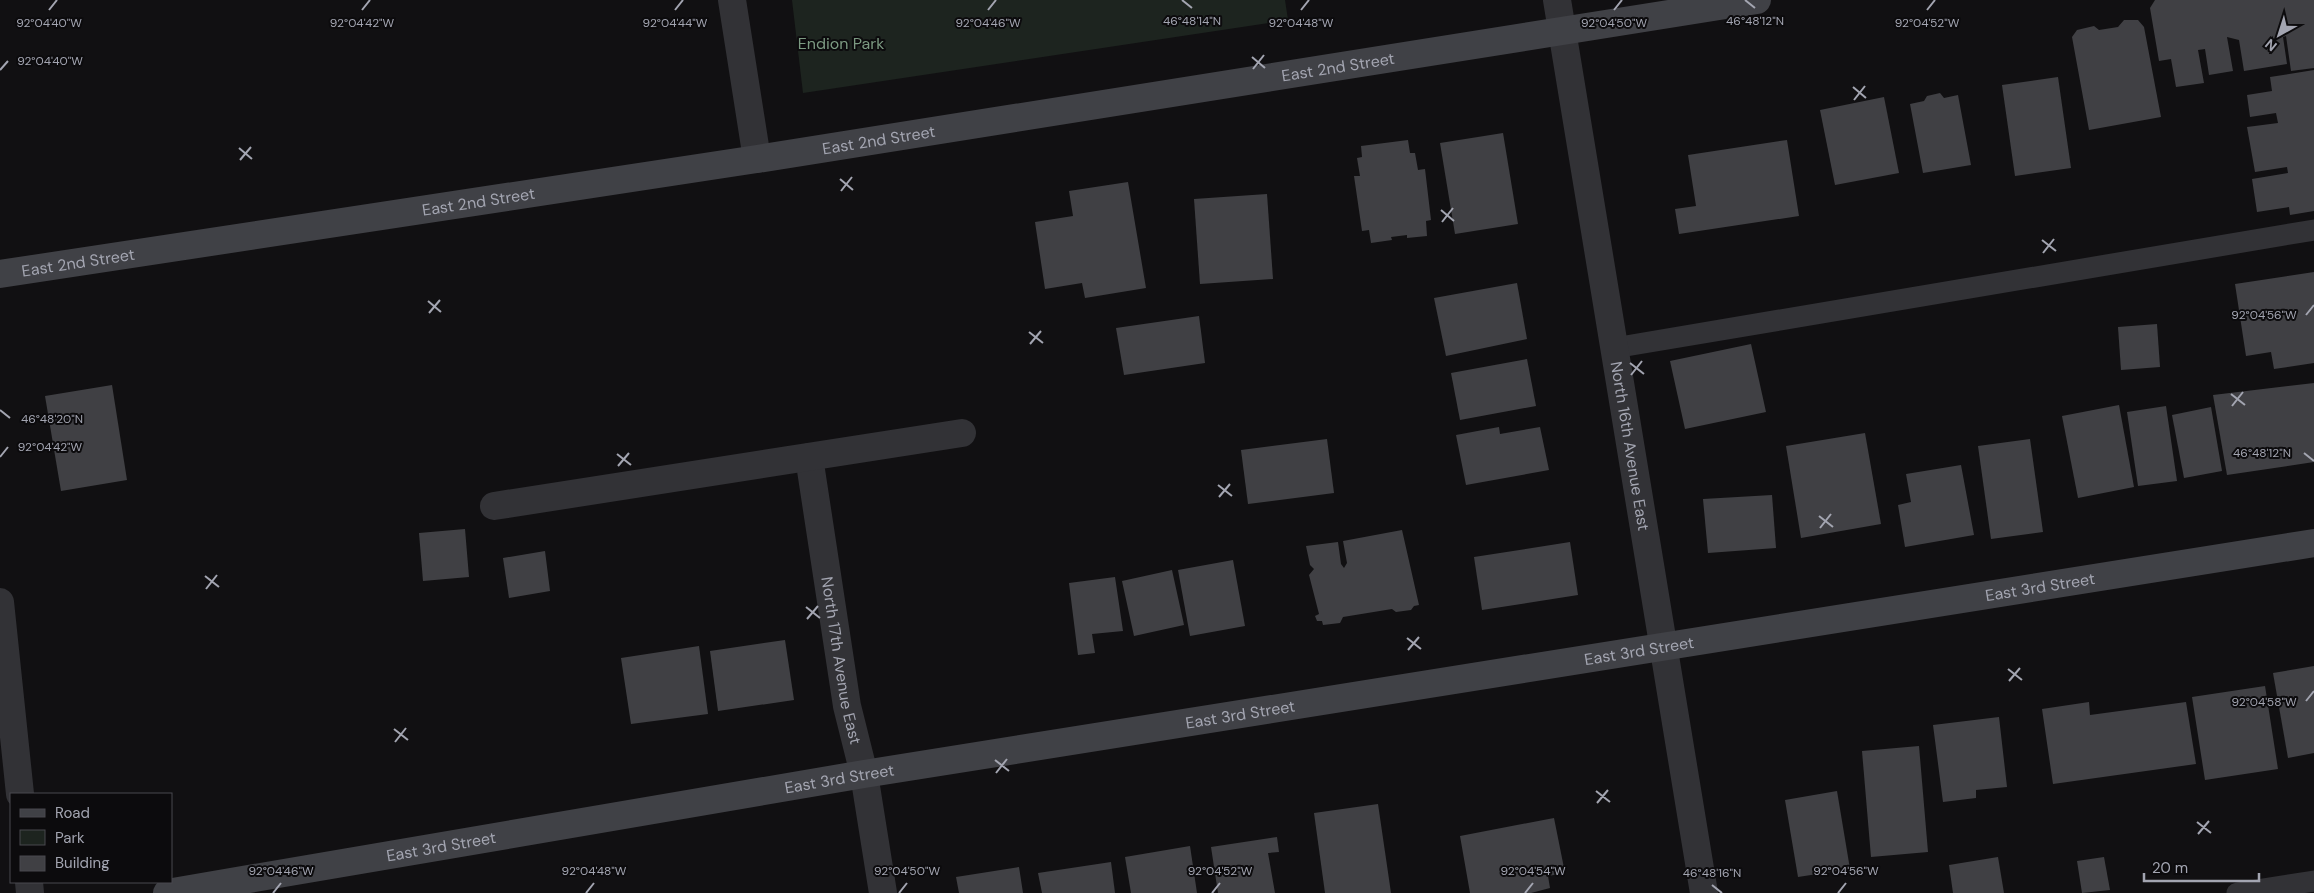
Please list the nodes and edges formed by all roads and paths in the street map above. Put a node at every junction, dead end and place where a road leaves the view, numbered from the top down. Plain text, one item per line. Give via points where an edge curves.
1 (732, 0) edge
2 (1557, 0) edge
3 (1757, 0) edge
4 (1563, 32) junction
5 (757, 159) junction
6 (2314, 230) edge
7 (0, 274) edge
8 (1614, 348) junction
9 (962, 433) dead end
10 (809, 457) junction
11 (494, 506) dead end
12 (2314, 543) edge
13 (0, 602) edge
14 (1663, 647) junction
15 (864, 774) junction
16 (20, 793) edge
17 (2314, 881) edge
18 (167, 893) edge
19 (883, 893) edge
20 (1704, 893) edge
21 (2237, 893) edge

1 - 5 street
2 - 4 street, North 16th Avenue East
3 - 4 street, East 2nd Street
4 - 5 street, East 2nd Street
4 - 8 street, North 16th Avenue East
5 - 7 street, East 2nd Street
6 - 8 lane
8 - 14 street, North 16th Avenue East
9 - 10 street
10 - 11 street
10 - 15 street, North 17th Avenue East via 847,706
12 - 14 street, East 3rd Street
13 - 16 street
14 - 15 street, East 3rd Street
14 - 20 street, North 16th Avenue East
15 - 18 street, East 3rd Street
15 - 19 street, North 17th Avenue East
17 - 21 lane

